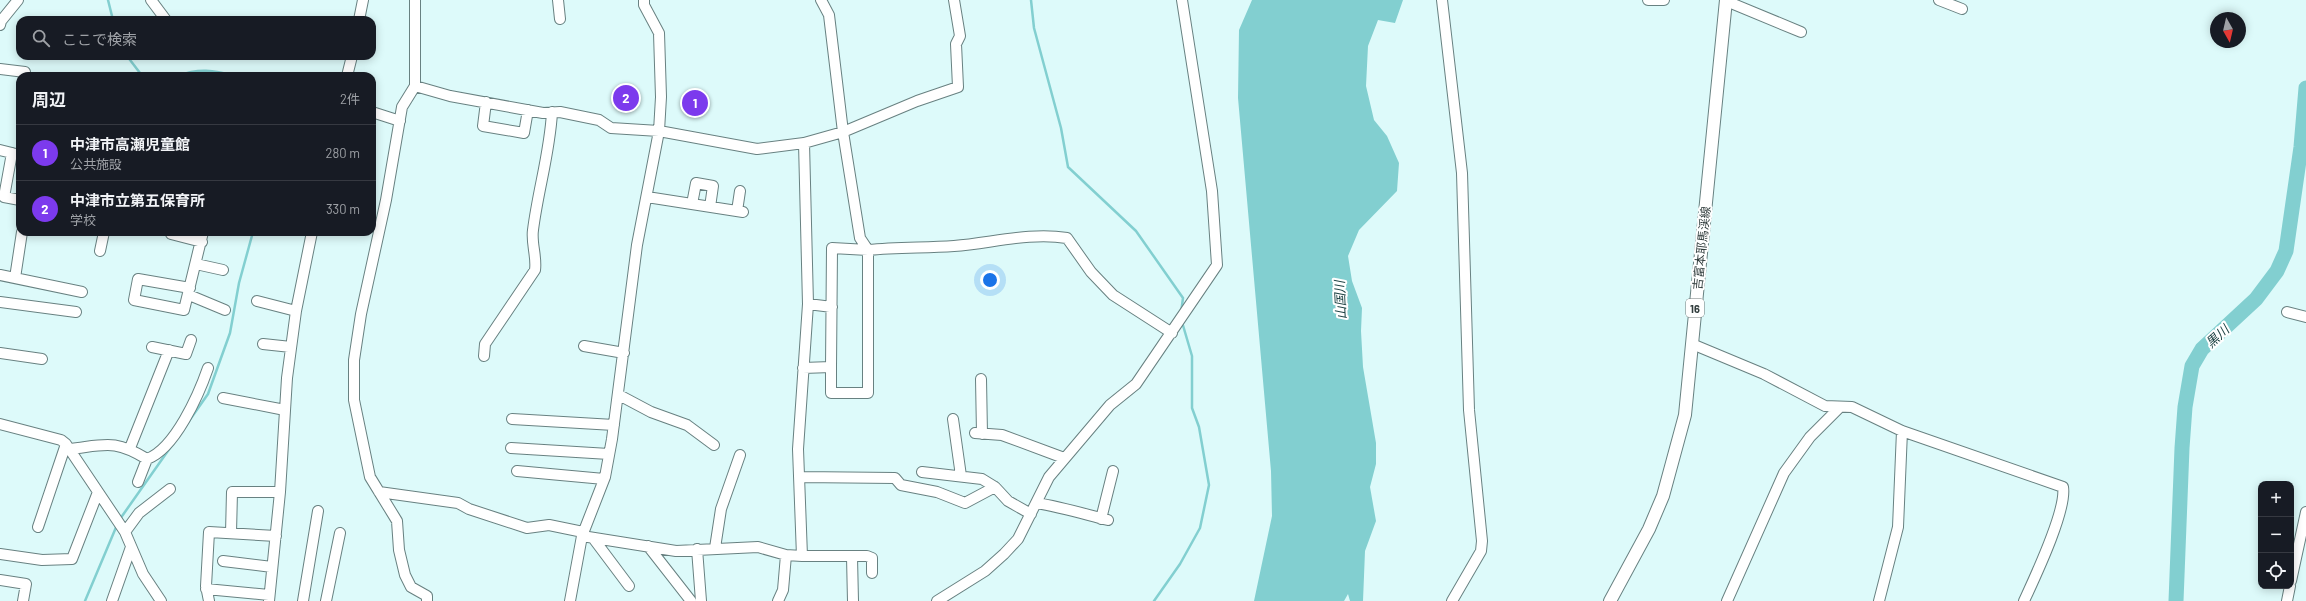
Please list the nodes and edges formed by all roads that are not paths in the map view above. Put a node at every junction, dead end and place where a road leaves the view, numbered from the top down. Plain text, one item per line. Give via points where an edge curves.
1 (18, 0) edge
2 (152, 0) edge
3 (363, 0) edge
4 (415, 0) edge
5 (558, 0) edge
6 (644, 0) edge
7 (821, 0) edge
8 (954, 0) edge
9 (1182, 0) edge
10 (1442, 0) edge
11 (1648, 0) edge
12 (1664, 0) edge
13 (1939, 0) edge
14 (1726, 1) edge
15 (1962, 9) dead end
16 (163, 16) edge
17 (360, 16) edge
18 (560, 19) dead end
19 (0, 25) edge
20 (1801, 32) dead end
21 (351, 60) edge
22 (0, 69) edge
23 (25, 72) dead end
24 (347, 72) edge
25 (415, 86) junction
26 (486, 102) junction
27 (528, 110) junction
28 (552, 112) junction
29 (376, 113) edge
30 (400, 120) junction
31 (659, 131) junction
32 (843, 132) junction
33 (804, 143) junction
34 (0, 150) edge
35 (16, 154) edge
36 (740, 191) dead end
37 (646, 197) junction
38 (16, 199) edge
39 (692, 204) junction
40 (710, 207) junction
41 (21, 236) edge
42 (103, 236) edge
43 (192, 236) edge
44 (311, 236) edge
45 (203, 237) edge
46 (868, 250) junction
47 (100, 251) dead end
48 (196, 264) junction
49 (223, 270) dead end
50 (0, 275) edge
51 (15, 278) junction
52 (82, 292) dead end
53 (190, 292) junction
54 (257, 301) dead end
55 (0, 302) edge
56 (808, 304) junction
57 (832, 307) junction
58 (225, 310) dead end
59 (296, 311) junction
60 (76, 312) dead end
61 (2287, 312) dead end
62 (2306, 317) edge
63 (1172, 333) junction
64 (191, 340) dead end
65 (263, 344) dead end
66 (1692, 344) junction
67 (584, 346) dead end
68 (152, 347) dead end
69 (291, 347) junction
70 (169, 350) junction
71 (0, 353) edge
72 (624, 353) junction
73 (484, 356) dead end
74 (42, 359) dead end
75 (831, 367) junction
76 (208, 368) dead end
77 (803, 368) junction
78 (981, 380) dead end
79 (619, 395) junction
80 (224, 398) dead end
81 (1840, 407) junction
82 (285, 410) junction
83 (512, 419) dead end
84 (953, 419) dead end
85 (0, 424) edge
86 (614, 425) junction
87 (1902, 431) junction
88 (714, 445) dead end
89 (68, 447) junction
90 (130, 448) junction
91 (511, 448) dead end
92 (609, 454) junction
93 (740, 455) dead end
94 (1064, 458) junction
95 (147, 459) junction
96 (517, 471) dead end
97 (1113, 471) dead end
98 (922, 472) dead end
99 (961, 476) junction
100 (800, 477) junction
101 (604, 479) junction
102 (138, 482) dead end
103 (995, 487) junction
104 (170, 489) dead end
105 (98, 492) junction
106 (280, 492) junction
107 (379, 492) junction
108 (1036, 504) junction
109 (318, 511) dead end
110 (2306, 512) edge
111 (1031, 514) junction
112 (38, 527) dead end
113 (125, 532) junction
114 (230, 533) junction
115 (340, 533) dead end
116 (582, 534) junction
117 (276, 536) junction
118 (593, 538) junction
119 (648, 546) junction
120 (131, 547) junction
121 (715, 548) junction
122 (697, 549) junction
123 (0, 554) edge
124 (786, 555) junction
125 (802, 556) junction
126 (852, 557) junction
127 (223, 561) dead end
128 (272, 567) junction
129 (2294, 567) edge
130 (872, 573) dead end
131 (0, 580) edge
132 (629, 586) dead end
133 (206, 589) junction
134 (2289, 589) edge
135 (269, 598) edge
136 (1613, 600) edge
137 (23, 601) edge
138 (112, 601) edge
139 (161, 601) edge
140 (209, 601) edge
141 (303, 601) edge
142 (326, 601) edge
143 (427, 601) edge
144 (570, 601) edge
145 (691, 601) edge
146 (701, 601) edge
147 (778, 601) edge
148 (853, 601) edge
149 (937, 601) edge
150 (1452, 601) edge
151 (1727, 601) edge
152 (1879, 601) edge
153 (2024, 601) edge
154 (2287, 601) edge

1 - 19 street
2 - 16 street
3 - 17 street
4 - 25 street
5 - 18 street
6 - 31 street via 644,5 659,33
7 - 32 street via 829,15
8 - 32 street via 960,36 956,44 958,87
9 - 63 street via 1212,191 1217,265
10 - 150 street via 1462,173 1469,410 1482,541 1481,551
11 - 12 street
13 - 15 street
14 - 20 street
14 - 66 main road, 吉富本耶馬渓線 / 16
21 - 24 street
22 - 23 street
25 - 26 street via 450,96
25 - 30 street via 402,107
26 - 27 street
26 - 27 street via 483,126 524,133
27 - 28 street
28 - 31 street via 599,120 611,128
28 - 73 street via 551,135 533,232 535,270 485,344
29 - 30 street
30 - 107 street via 354,360 354,400 362,444 370,477
31 - 33 street via 757,149
31 - 37 street
32 - 33 street
32 - 46 street via 860,238
33 - 56 street
34 - 35 street
35 - 38 street via 4,197
36 - 40 street via 740,212
37 - 39 street
37 - 72 street via 637,245
39 - 40 street
39 - 40 street via 696,183 713,186
41 - 51 street
42 - 47 street
43 - 45 street
44 - 59 street
45 - 48 street
46 - 57 street via 832,248
46 - 63 street via 955,246 991,240 1052,236 1067,238 1091,272 1113,295
46 - 75 street via 868,393 831,393
48 - 49 street
48 - 53 street
50 - 51 street
51 - 52 street
53 - 53 street via 184,310 134,300 138,279
53 - 58 street
54 - 59 street
55 - 60 street
56 - 57 street
56 - 77 street
57 - 75 street
59 - 69 street
61 - 62 street
63 - 94 street via 1136,384 1110,405
64 - 70 street via 186,354
65 - 69 street
66 - 81 street via 1764,374 1825,406
66 - 136 main road, 吉富本耶馬渓線 / 16 via 1685,415 1668,483 1649,529
67 - 72 street
68 - 70 street
69 - 82 street
70 - 90 street
71 - 74 street
72 - 79 street
75 - 77 street
76 - 95 street via 200,390 177,431 155,456
77 - 100 street via 798,449
78 - 94 street via 979,434 1002,435
79 - 86 street
79 - 88 street via 651,412 687,425
80 - 82 street
81 - 87 street via 1852,407
81 - 151 street via 1810,437 1784,473
82 - 106 street
83 - 86 street
84 - 99 street
85 - 89 street via 61,440
86 - 92 street
87 - 152 street via 1898,527
87 - 153 street via 2063,487 2064,495 2054,526
89 - 90 street via 112,444
89 - 105 street
89 - 112 street
90 - 95 street
91 - 92 street
92 - 101 street
93 - 121 street via 721,509
94 - 108 street via 1049,477
95 - 102 street
96 - 101 street
97 - 108 street via 1105,519 1062,507
98 - 99 street
99 - 103 street via 982,479
100 - 103 street via 895,478 901,485 937,492 965,503
100 - 125 street
101 - 116 street
103 - 111 street via 1008,501
104 - 113 street via 139,513
105 - 113 street
105 - 123 street via 72,559 42,560
106 - 114 street via 232,492
106 - 117 street
107 - 116 street via 458,503 527,528 549,525
107 - 143 street via 397,520 399,550 405,574 411,587 427,596
108 - 111 street
109 - 141 street
110 - 129 street
111 - 149 street via 1018,539 1004,554 985,571
113 - 120 street
114 - 117 street
114 - 133 street via 210,532
115 - 142 street
116 - 118 street
116 - 144 street
117 - 128 street
118 - 119 street
118 - 132 street
119 - 122 street via 676,551
119 - 145 street
120 - 138 street
120 - 139 street via 143,574
121 - 122 street
121 - 124 street via 758,547
122 - 146 street
124 - 125 street
124 - 147 street via 783,590
125 - 126 street
126 - 130 street via 872,558
126 - 148 street
127 - 128 street
128 - 135 street
131 - 137 street via 26,584
133 - 135 street
133 - 140 street
134 - 154 street

